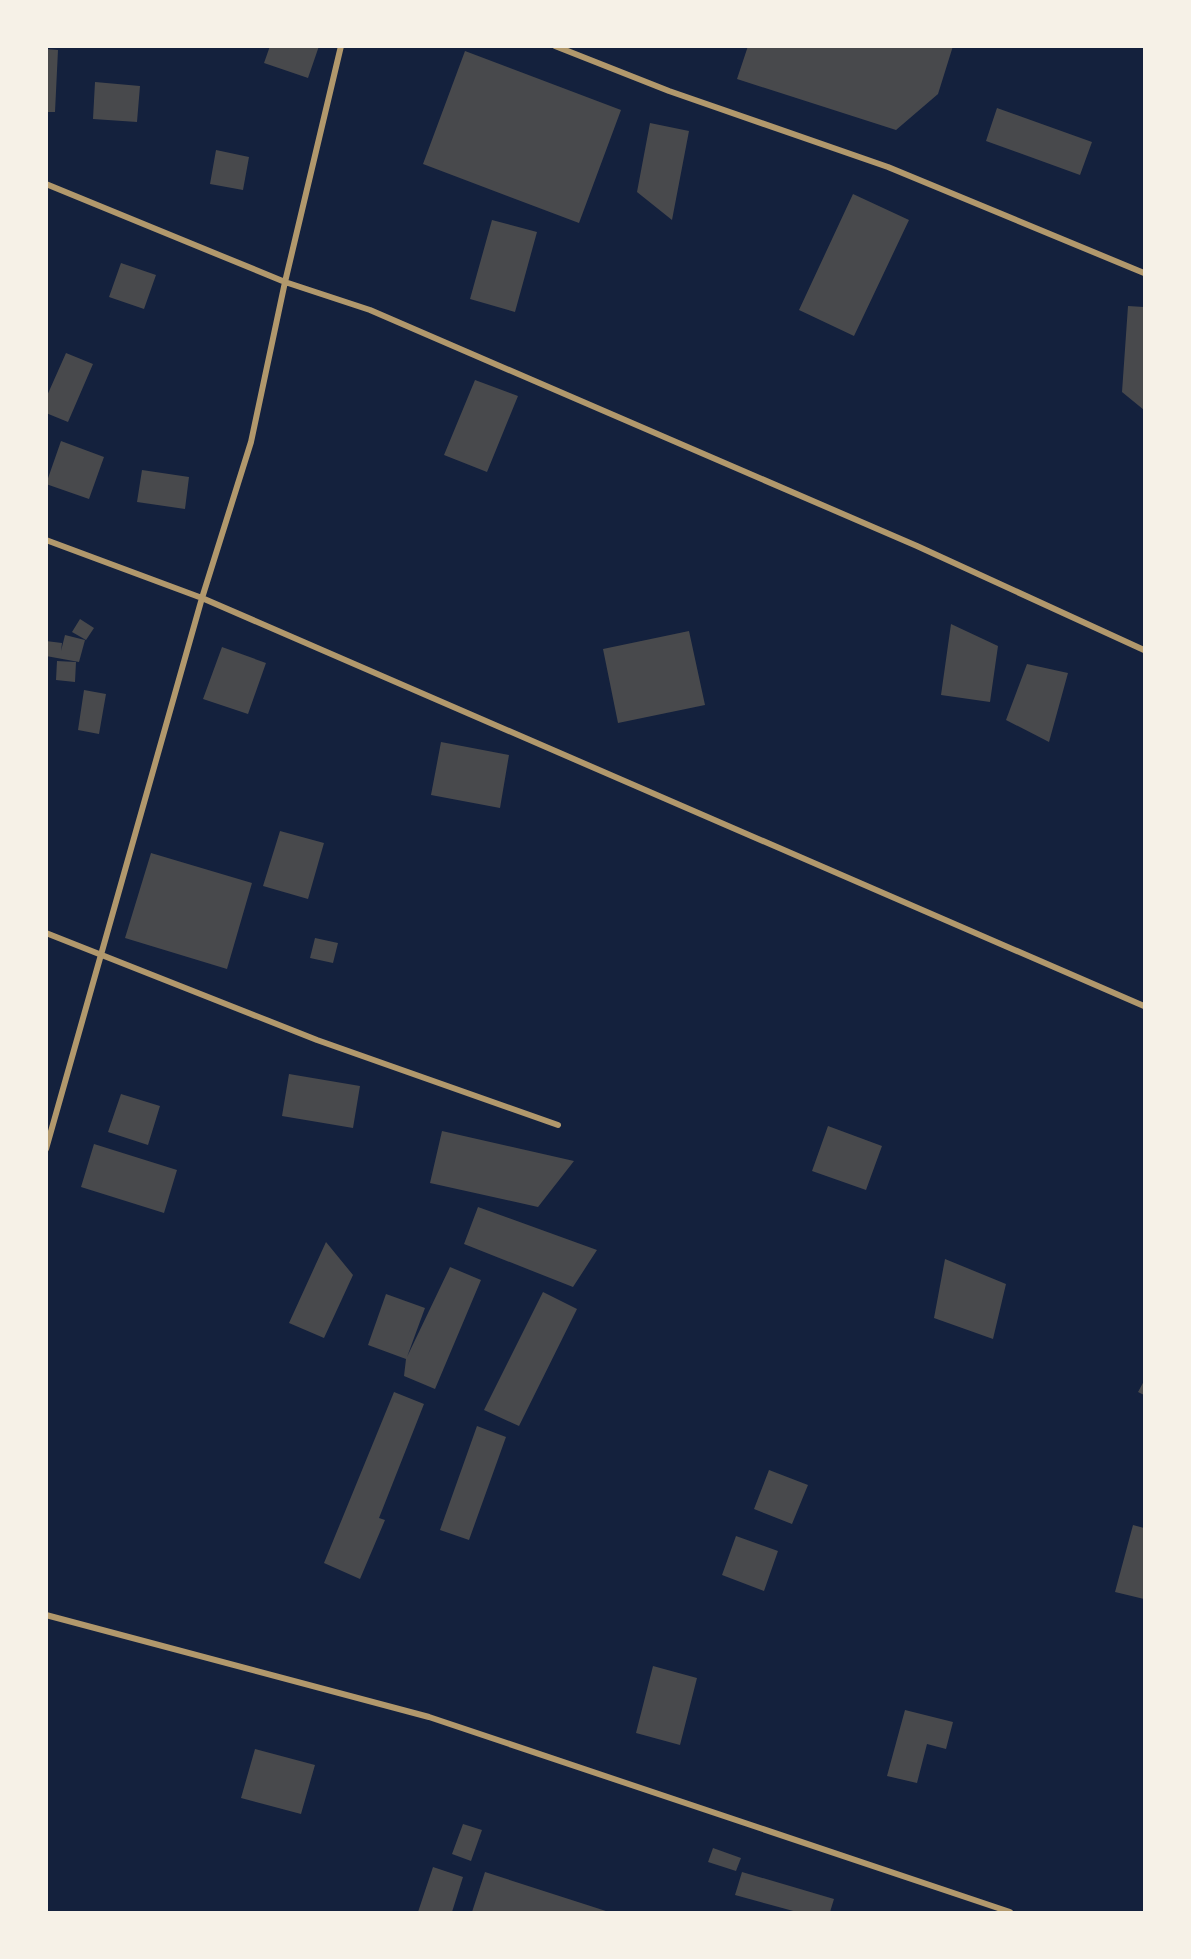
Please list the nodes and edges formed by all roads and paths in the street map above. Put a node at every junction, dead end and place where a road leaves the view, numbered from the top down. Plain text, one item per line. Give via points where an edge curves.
1 (341, 46) edge
2 (555, 46) edge
3 (46, 184) edge
4 (1144, 273) edge
5 (285, 282) junction
6 (46, 540) edge
7 (202, 598) junction
8 (1144, 650) edge
9 (46, 933) edge
10 (102, 953) junction
11 (1144, 1006) edge
12 (558, 1125) dead end
13 (46, 1149) edge
14 (46, 1615) edge
15 (1010, 1912) edge

1 - 5 street
2 - 4 street via 669,92 888,167
3 - 5 street
5 - 7 street via 250,442
5 - 8 street via 381,315 917,546
6 - 7 street
7 - 10 street
7 - 11 street
9 - 10 street
10 - 12 street via 317,1040
10 - 13 street
14 - 15 street via 429,1717

